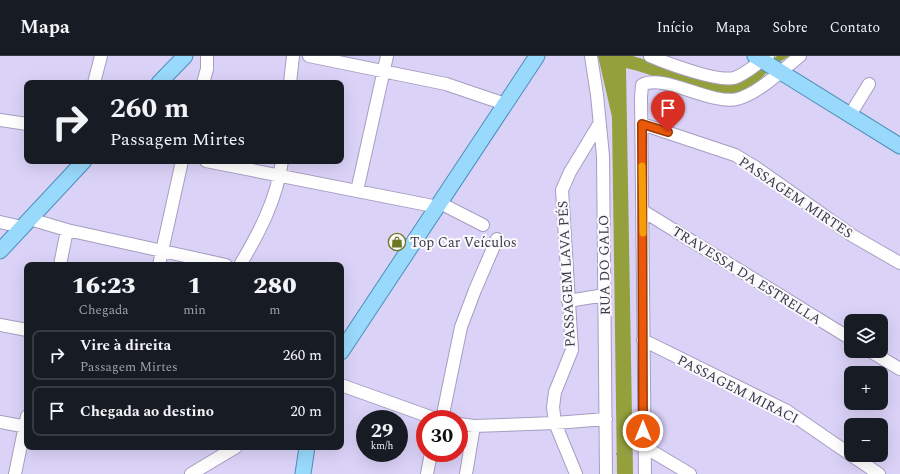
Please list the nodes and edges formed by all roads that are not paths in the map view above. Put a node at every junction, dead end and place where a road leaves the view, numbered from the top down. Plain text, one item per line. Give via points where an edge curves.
1 (101, 56) edge
2 (185, 56) edge
3 (207, 56) edge
4 (293, 56) edge
5 (309, 56) edge
6 (387, 56) edge
7 (537, 56) edge
8 (591, 56) edge
9 (650, 56) edge
10 (800, 56) edge
11 (767, 62) edge
12 (384, 72) junction
13 (95, 80) edge
14 (162, 80) edge
15 (204, 80) edge
16 (290, 80) edge
17 (869, 84) dead end
18 (505, 104) junction
19 (850, 115) junction
20 (0, 120) edge
21 (24, 124) edge
22 (600, 124) junction
23 (642, 124) junction
24 (900, 146) edge
25 (81, 164) edge
26 (181, 164) edge
27 (221, 164) edge
28 (282, 164) edge
29 (280, 176) junction
30 (358, 191) junction
31 (439, 206) junction
32 (643, 211) junction
33 (0, 222) edge
34 (26, 223) junction
35 (483, 225) dead end
36 (67, 230) junction
37 (497, 239) dead end
38 (0, 251) edge
39 (162, 252) junction
40 (61, 262) edge
41 (160, 262) edge
42 (211, 262) edge
43 (242, 262) edge
44 (900, 263) edge
45 (605, 295) junction
46 (568, 301) junction
47 (0, 324) edge
48 (24, 329) edge
49 (844, 335) edge
50 (643, 340) junction
51 (344, 348) edge
52 (882, 358) edge
53 (900, 369) edge
54 (344, 386) edge
55 (444, 410) edge
56 (416, 412) edge
57 (606, 419) junction
58 (0, 422) edge
59 (24, 423) edge
60 (555, 423) junction
61 (468, 425) edge
62 (474, 426) junction
63 (24, 433) edge
64 (232, 450) edge
65 (307, 450) edge
66 (644, 450) junction
67 (844, 450) edge
68 (429, 462) edge
69 (438, 462) edge
70 (861, 462) edge
71 (209, 469) edge
72 (16, 474) edge
73 (191, 474) edge
74 (303, 474) edge
75 (427, 474) edge
76 (436, 474) edge
77 (466, 474) edge
78 (576, 474) edge
79 (606, 474) edge
80 (645, 474) edge
81 (690, 474) edge
82 (879, 474) edge

1 - 13 street
2 - 14 main road
3 - 15 street
4 - 16 street
5 - 12 street
6 - 12 street
7 - 18 main road
8 - 22 street, RUA DO GALO
9 - 11 street via 676,66 726,79 740,76
10 - 11 street
11 - 19 main road
11 - 23 street via 751,93 737,99 721,99 660,82 646,82 641,89
12 - 18 street via 446,84
12 - 30 street
17 - 19 street
18 - 31 main road
19 - 24 main road
20 - 21 street
22 - 45 street, RUA DO GALO via 603,156
22 - 46 street, PASSAGEM LAVA PÉS via 570,172 562,190
23 - 32 street
23 - 44 street, PASSAGEM MIRTES via 735,155 755,166 853,236
25 - 34 main road
26 - 39 street
27 - 29 street
28 - 29 street
29 - 30 street
29 - 43 street via 255,239
30 - 31 street
31 - 35 street
31 - 51 main road
32 - 49 street, TRAVESSA DA ESTRELLA
32 - 50 street
33 - 34 street
34 - 36 street
34 - 38 main road
36 - 39 street
36 - 40 street
37 - 55 street via 461,327
39 - 41 street
39 - 42 street
45 - 46 street
45 - 57 street, RUA DO GALO
46 - 60 street, PASSAGEM LAVA PÉS via 572,350 555,392
47 - 48 street
50 - 66 street
50 - 67 street, PASSAGEM MIRACI via 787,411
52 - 53 street
54 - 56 street
57 - 60 street
57 - 79 street, RUA DO GALO
58 - 59 street
60 - 62 street
60 - 78 street, PASSAGEM LAVA PÉS
61 - 62 street
62 - 77 street
63 - 72 street
64 - 71 street
65 - 74 main road
66 - 80 street
66 - 81 street
68 - 75 street
69 - 76 street
70 - 82 street, PASSAGEM MIRACI
71 - 73 street

